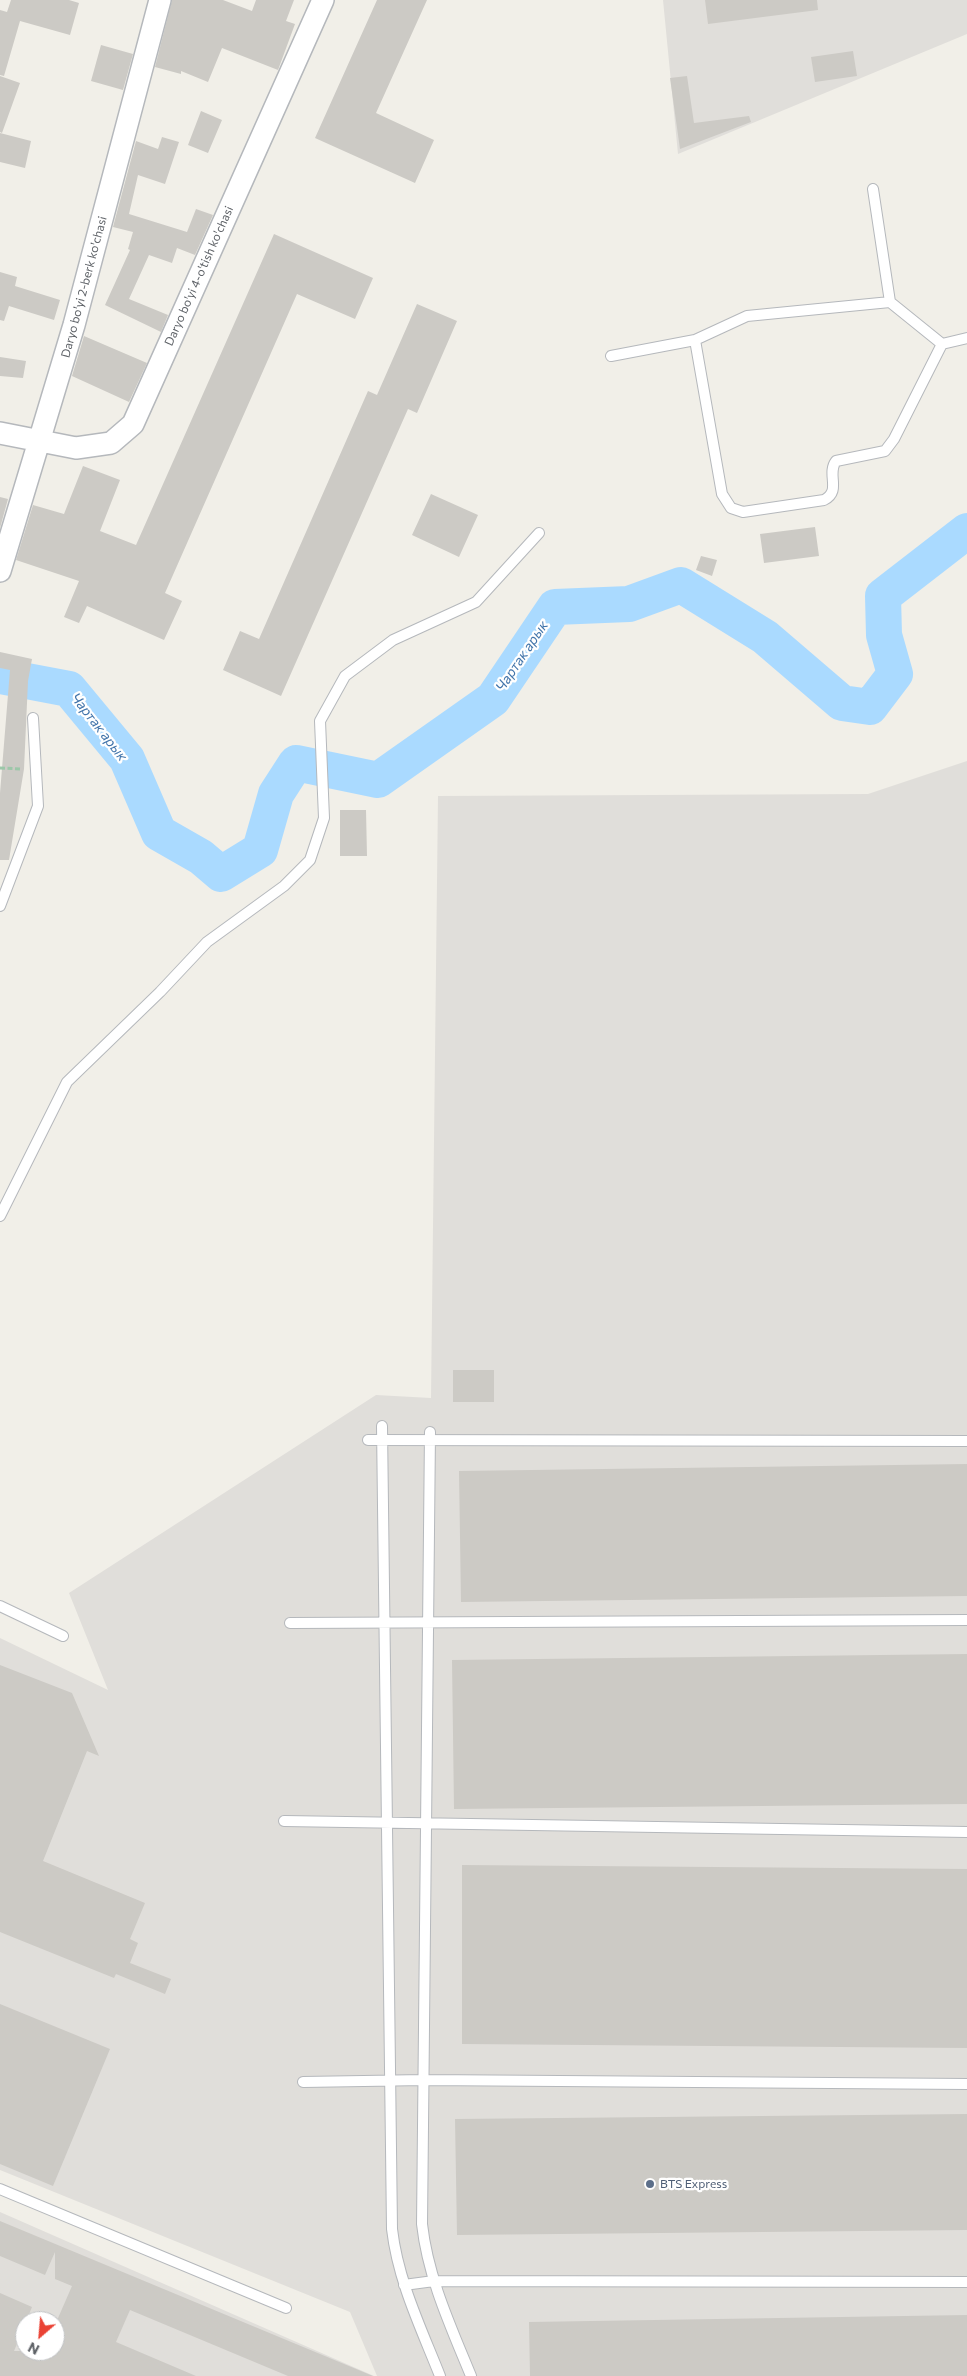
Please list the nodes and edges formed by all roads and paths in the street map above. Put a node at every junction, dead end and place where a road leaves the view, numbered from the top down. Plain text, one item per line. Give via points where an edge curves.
1 (160, 0) edge
2 (323, 0) edge
3 (873, 189) dead end
4 (890, 302) junction
5 (967, 338) edge
6 (696, 340) junction
7 (942, 344) junction
8 (611, 356) dead end
9 (0, 433) edge
10 (39, 441) junction
11 (540, 533) dead end
12 (0, 571) edge
13 (33, 718) dead end
14 (0, 768) edge
15 (24, 769) dead end
16 (0, 906) edge
17 (0, 1216) edge
18 (382, 1426) dead end
19 (430, 1436) junction
20 (368, 1440) dead end
21 (382, 1440) junction
22 (967, 1441) edge
23 (0, 1606) edge
24 (967, 1620) edge
25 (428, 1622) junction
26 (290, 1623) dead end
27 (384, 1623) junction
28 (63, 1636) dead end
29 (284, 1822) dead end
30 (387, 1822) junction
31 (426, 1822) junction
32 (967, 1832) edge
33 (424, 2080) junction
34 (390, 2081) junction
35 (303, 2082) dead end
36 (967, 2084) edge
37 (0, 2189) edge
38 (434, 2281) junction
39 (967, 2282) edge
40 (404, 2285) junction
41 (286, 2308) dead end
42 (440, 2376) edge
43 (472, 2376) edge

1 - 10 street, Daryo bo'yi 2-berk ko'chasi via 74,325
2 - 10 street, Daryo bo'yi 4-o'tish ko'chasi via 133,424 111,443 76,448
3 - 4 lane
4 - 6 lane via 747,316
4 - 7 lane
5 - 7 lane
6 - 7 lane via 722,494 731,508 743,512 824,500 833,492 832,472 836,461 885,451
6 - 8 lane
9 - 10 street, Daryo bo'yi 4-o'tish ko'chasi
10 - 12 street, Daryo bo'yi 2-berk ko'chasi
11 - 17 lane via 476,602 393,640 345,676 320,721 324,818 310,860 290,880 207,942 67,1082
13 - 16 lane via 38,806
14 - 15 path
18 - 21 lane
19 - 21 lane
19 - 22 lane
19 - 25 lane
20 - 21 lane
21 - 27 lane
23 - 28 lane
24 - 25 lane
25 - 27 lane
25 - 31 lane
26 - 27 lane
27 - 30 lane
29 - 30 lane
30 - 31 lane
30 - 34 lane
31 - 32 lane
31 - 33 lane
33 - 34 lane
33 - 36 lane
33 - 38 lane via 422,2224
34 - 35 lane
34 - 40 lane via 392,2228
37 - 41 lane
38 - 39 lane
38 - 40 lane
38 - 43 lane
40 - 42 lane

